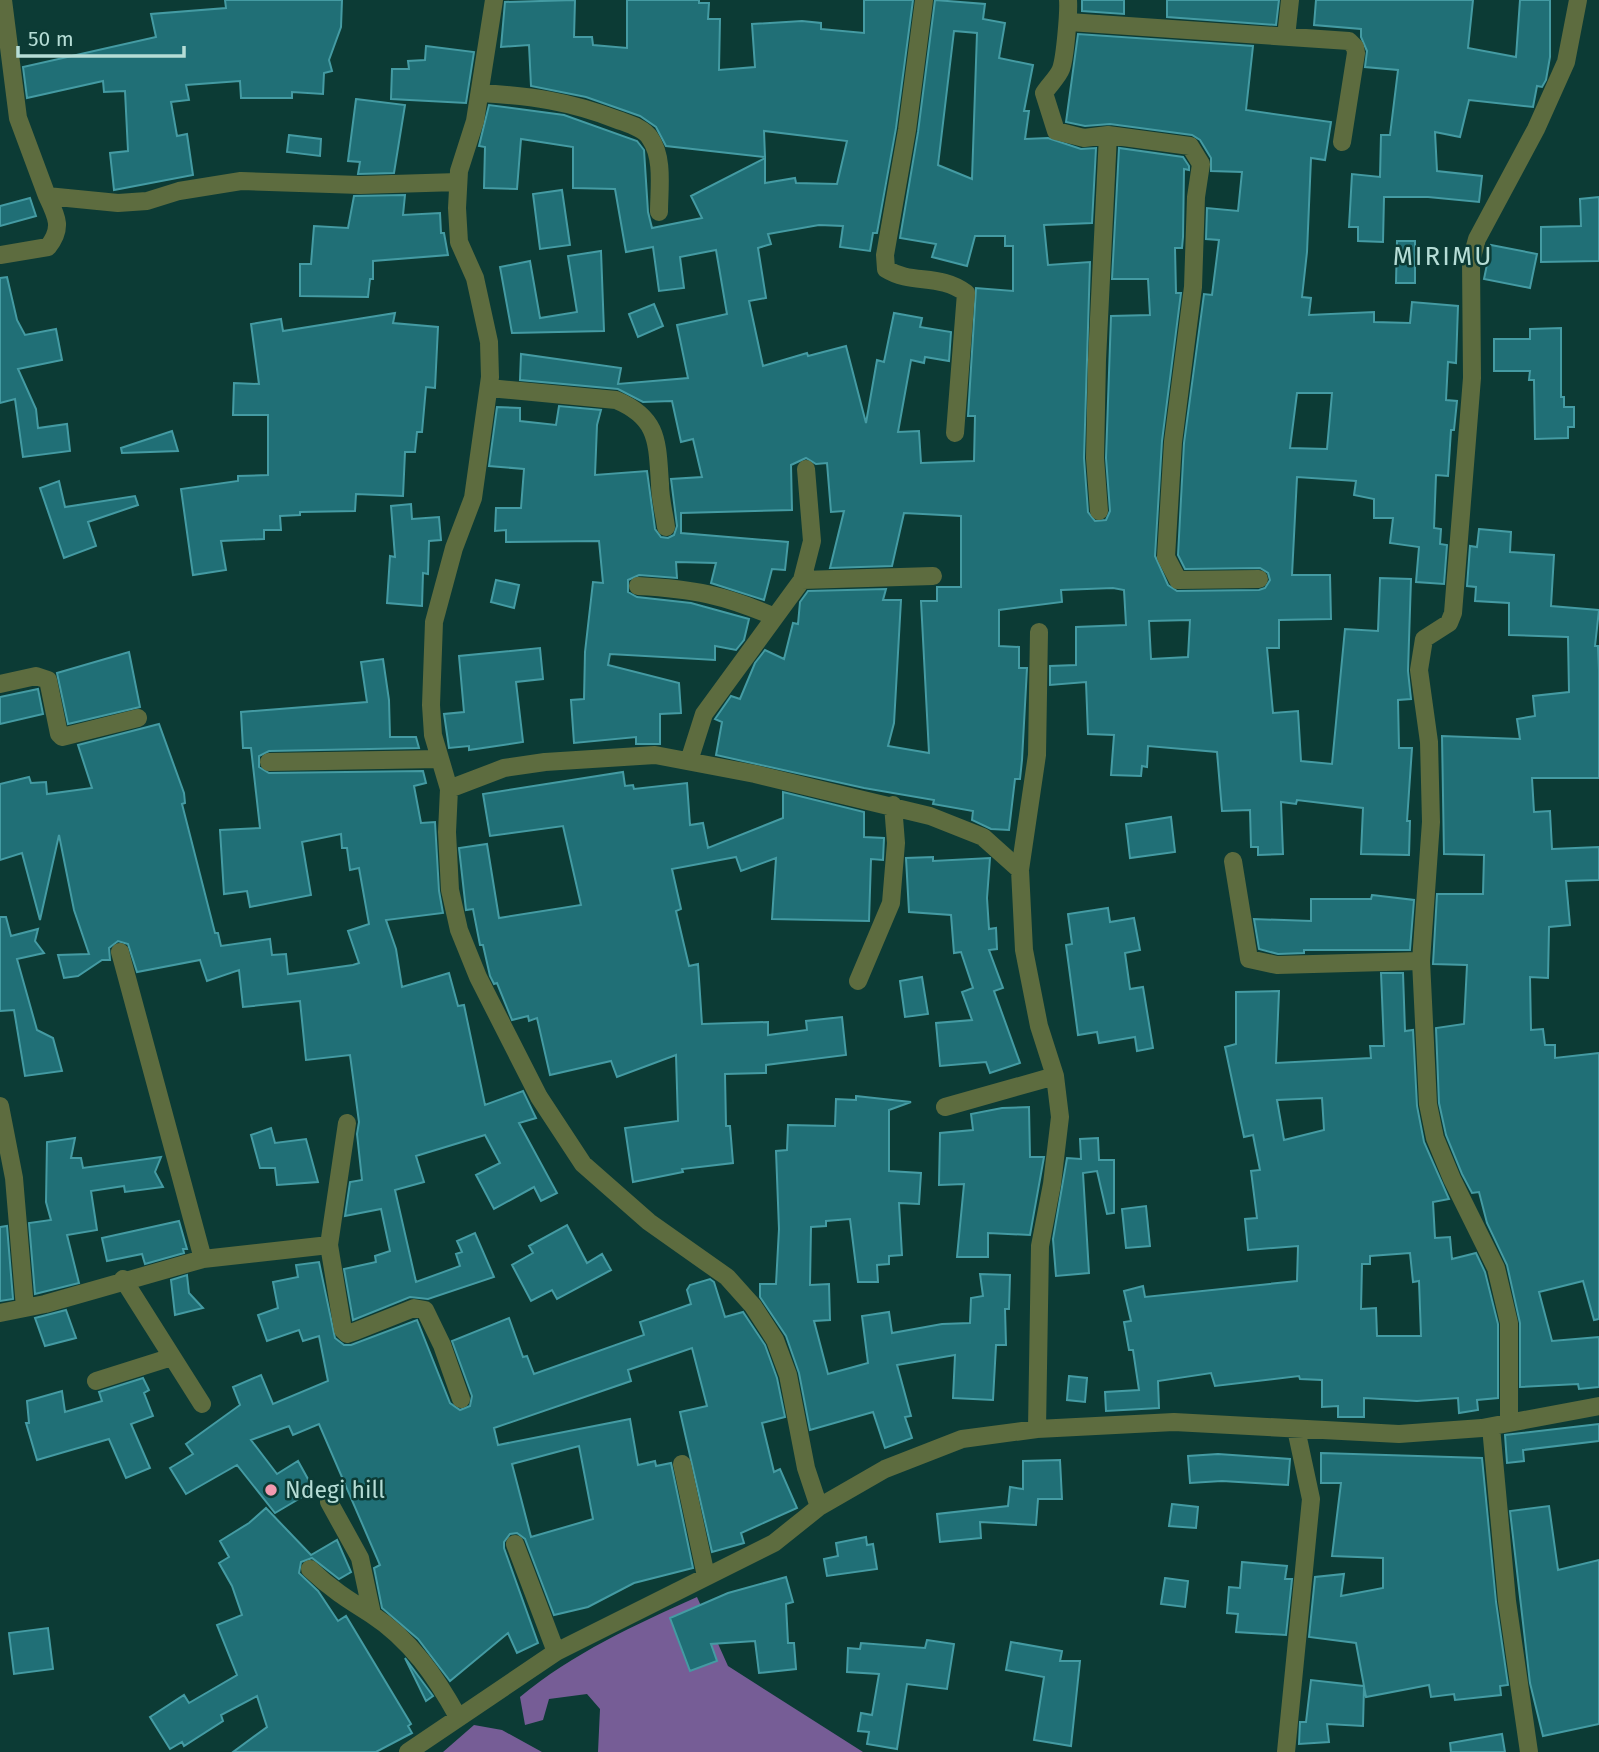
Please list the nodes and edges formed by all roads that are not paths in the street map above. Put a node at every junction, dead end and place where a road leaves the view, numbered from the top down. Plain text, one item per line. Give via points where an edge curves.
1 (3, 0) edge
2 (494, 0) edge
3 (924, 0) edge
4 (1068, 0) edge
5 (1290, 0) edge
6 (1577, 0) edge
7 (1069, 22) junction
8 (1286, 37) junction
9 (480, 93) junction
10 (1108, 135) junction
11 (1342, 142) dead end
12 (458, 182) junction
13 (47, 197) junction
14 (659, 212) dead end
15 (0, 256) edge
16 (489, 388) junction
17 (955, 433) dead end
18 (806, 469) dead end
19 (1099, 511) dead end
20 (666, 527) dead end
21 (933, 576) dead end
22 (1259, 579) dead end
23 (802, 580) junction
24 (638, 586) dead end
25 (775, 617) junction
26 (1039, 632) dead end
27 (0, 684) edge
28 (138, 718) dead end
29 (439, 759) junction
30 (689, 761) junction
31 (269, 762) dead end
32 (449, 789) junction
33 (893, 805) junction
34 (1233, 861) dead end
35 (1020, 870) junction
36 (120, 952) dead end
37 (1421, 961) junction
38 (858, 981) dead end
39 (1055, 1076) junction
40 (0, 1106) edge
41 (945, 1107) dead end
42 (347, 1123) dead end
43 (329, 1245) junction
44 (203, 1259) junction
45 (123, 1279) junction
46 (25, 1308) junction
47 (0, 1313) edge
48 (172, 1357) junction
49 (96, 1381) dead end
50 (461, 1399) dead end
51 (202, 1404) dead end
52 (1599, 1406) edge
53 (1509, 1423) junction
54 (1491, 1427) junction
55 (1037, 1429) junction
56 (1296, 1429) junction
57 (682, 1464) dead end
58 (329, 1502) dead end
59 (819, 1507) junction
60 (515, 1544) dead end
61 (310, 1569) dead end
62 (706, 1576) junction
63 (372, 1614) junction
64 (556, 1652) junction
65 (458, 1717) junction
66 (439, 1731) junction
67 (408, 1752) edge
68 (440, 1752) edge
69 (1286, 1752) edge
70 (1529, 1752) edge

1 - 13 street via 18,118
2 - 9 street
3 - 17 street via 886,269 896,275 952,283 966,293
4 - 7 street
5 - 8 street
6 - 37 street via 1566,62 1477,239 1471,261 1472,378 1453,613 1449,623 1424,639 1419,670 1429,742 1431,822
7 - 8 street
7 - 10 street via 1061,68 1044,93 1056,131 1084,138
8 - 11 street via 1349,41 1355,47
9 - 12 street
9 - 14 street via 576,104 649,135 656,149
10 - 19 street via 1097,360
10 - 22 street via 1190,146 1201,164 1193,288 1173,442 1167,557 1178,580
12 - 13 street via 241,181 147,201
12 - 16 street via 459,242 475,278 489,342
13 - 15 street via 59,221 56,237 48,247
16 - 20 street via 615,400 635,408 659,445
16 - 29 street via 473,498 434,622 431,705
18 - 23 street via 812,541
21 - 23 street
23 - 25 street
24 - 25 street via 691,589 727,597
25 - 30 street via 704,714
26 - 35 street via 1037,755
27 - 28 street via 36,676 48,680 62,737
29 - 31 street
29 - 32 street
30 - 32 street via 655,755 545,762 504,768
30 - 33 street
32 - 59 street via 450,890 459,930 539,1097 592,1173 649,1222 727,1277 753,1306 775,1340 788,1375 806,1468
33 - 35 street via 983,837
33 - 38 street via 896,843 891,903
34 - 37 street via 1249,959 1277,965
35 - 39 street via 1024,950 1039,1027
36 - 44 street
37 - 53 street via 1428,1104 1435,1138 1452,1179 1496,1268 1509,1323
39 - 41 street
39 - 55 street via 1060,1117 1040,1246
40 - 46 street via 14,1178
42 - 43 street
43 - 44 street
43 - 50 street via 343,1330 347,1334 414,1308 425,1310
44 - 45 street
45 - 46 street
45 - 48 street
46 - 47 street
48 - 49 street
48 - 51 street
52 - 53 street
53 - 54 street
54 - 56 street via 1399,1434
54 - 70 street via 1507,1601
55 - 56 street via 1174,1422
55 - 59 street via 962,1439 885,1469
56 - 69 street via 1311,1499
57 - 62 street
58 - 63 street via 360,1558
59 - 62 street via 774,1543
60 - 64 street
61 - 63 street via 335,1593
62 - 64 street
63 - 65 street via 416,1652
64 - 65 street
65 - 66 street
66 - 67 street
66 - 68 street

